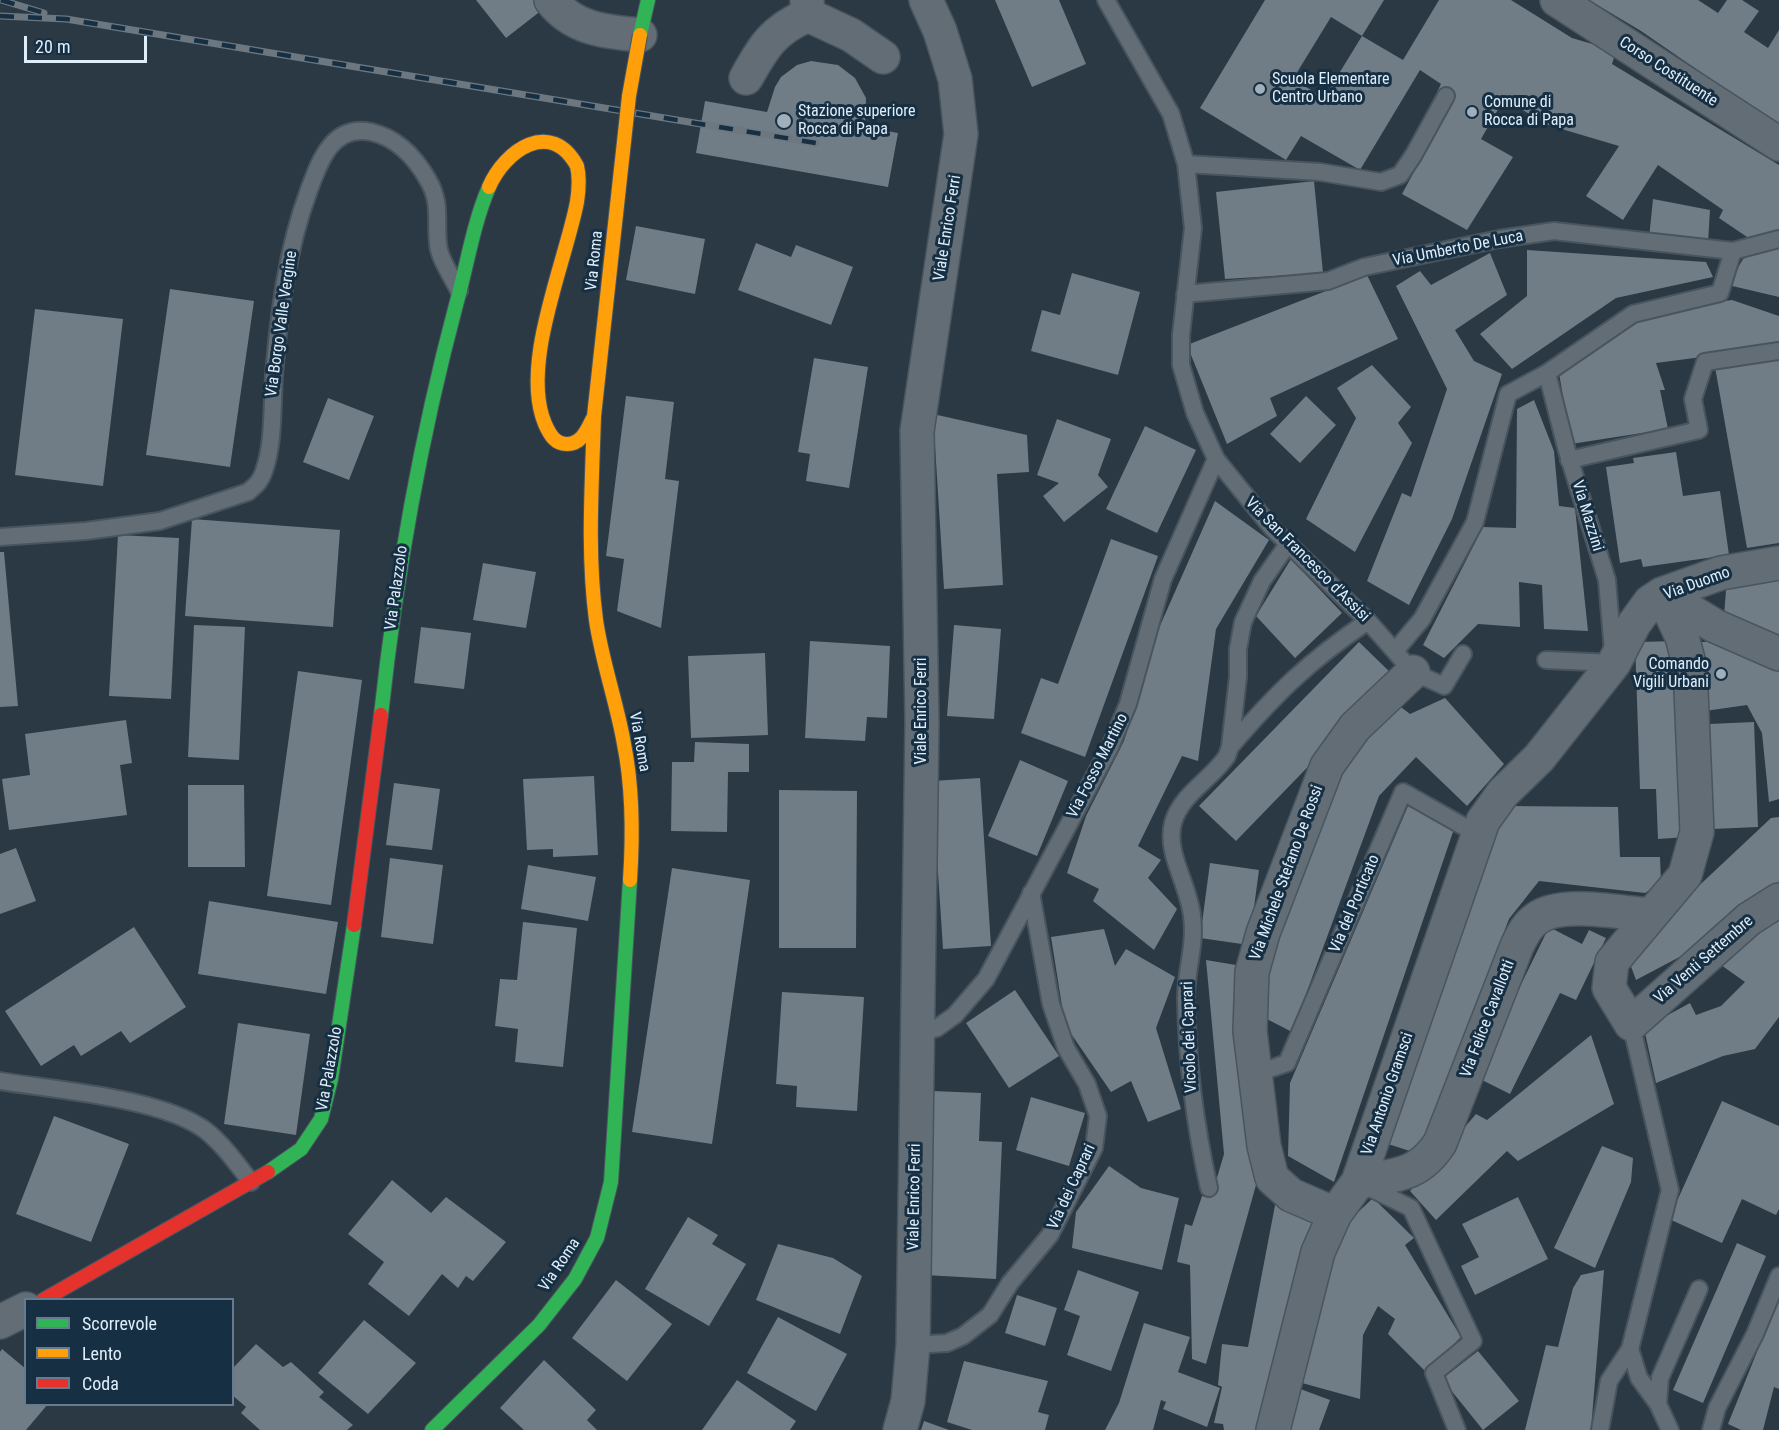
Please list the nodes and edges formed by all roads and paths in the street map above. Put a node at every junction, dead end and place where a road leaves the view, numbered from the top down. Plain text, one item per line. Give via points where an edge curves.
1 (550, 0) edge
2 (648, 0) edge
3 (926, 0) edge
4 (1107, 0) edge
5 (1557, 0) edge
6 (807, 7) edge
7 (640, 35) junction
8 (883, 57) dead end
9 (746, 78) dead end
10 (1446, 96) dead end
11 (1779, 144) edge
12 (1186, 164) junction
13 (1777, 239) edge
14 (1733, 251) junction
15 (459, 292) junction
16 (1185, 294) junction
17 (1779, 351) edge
18 (1547, 373) junction
19 (594, 416) junction
20 (1216, 459) junction
21 (1569, 460) junction
22 (0, 537) edge
23 (1288, 544) junction
24 (1779, 563) edge
25 (1662, 594) junction
26 (1368, 621) junction
27 (1463, 654) dead end
28 (1779, 654) edge
29 (1546, 660) dead end
30 (1404, 662) junction
31 (1614, 663) junction
32 (1230, 747) junction
33 (1528, 770) joint
34 (1477, 834) junction
35 (1031, 893) junction
36 (1779, 900) edge
37 (1651, 915) junction
38 (1631, 1024) junction
39 (918, 1033) junction
40 (1255, 1074) junction
41 (0, 1081) edge
42 (251, 1182) junction
43 (1358, 1182) junction
44 (1209, 1188) dead end
45 (1335, 1214) junction
46 (1779, 1276) edge
47 (1699, 1289) dead end
48 (45, 1298) edge
49 (24, 1310) edge
50 (0, 1322) edge
51 (913, 1345) junction
52 (1630, 1349) junction
53 (1658, 1404) junction
54 (432, 1430) edge
55 (900, 1430) edge
56 (1273, 1430) edge
57 (1457, 1430) edge
58 (1600, 1430) edge
59 (1670, 1430) edge
60 (1711, 1430) edge

1 - 7 street via 566,16 586,27
2 - 7 street, Via Roma
3 - 39 street, Viale Enrico Ferri via 949,55 961,127 917,431 922,633
4 - 12 lane, Via San Francesco d'Assisi via 1171,114
5 - 11 street, Corso Costituente
6 - 8 street
6 - 9 street via 774,34
7 - 19 street, Via Roma, bridge via 629,96
10 - 12 lane via 1400,175 1381,182 1320,172
12 - 16 lane, Via San Francesco d'Assisi via 1193,228
13 - 14 lane
14 - 16 lane, Via Umberto De Luca via 1554,231 1364,267 1328,281
14 - 18 lane via 1720,293 1633,314
15 - 19 street, Via Palazzolo via 490,185 504,159 524,145 536,143 548,143 569,153 579,172 578,199 541,350 537,405 538,415 551,437 567,445 583,436
15 - 22 lane, Via Borgo Valle Vergine via 440,253 439,208 416,161 397,142 381,135 353,130 339,136 317,166 288,262 268,449 260,482 248,492 160,521
15 - 42 street, Via Palazzolo via 402,550 361,880 322,1116 302,1148
16 - 20 lane, Via San Francesco d'Assisi via 1181,365 1195,413
17 - 21 lane via 1705,362 1694,399 1699,430
18 - 21 lane, Via Mazzini
18 - 30 lane via 1508,394 1475,522 1422,619
19 - 54 street, Via Roma via 592,589 625,749 633,833 611,1182 600,1232 574,1281 531,1332
20 - 23 lane, Via San Francesco d'Assisi
20 - 35 lane, Via Fosso Martino via 1163,579 1119,727
21 - 31 lane, Via Mazzini via 1607,580
23 - 26 lane, Via San Francesco d'Assisi
23 - 32 lane via 1262,581 1243,622
24 - 25 street, Via Duomo via 1721,573
25 - 28 street via 1715,626
25 - 31 street, Via Duomo via 1650,602 1634,624
25 - 37 street via 1682,637 1690,668 1698,819 1695,846 1685,875
26 - 30 lane, Via San Francesco d'Assisi
26 - 32 lane via 1299,672
27 - 30 lane via 1444,686
29 - 31 lane
30 - 40 street, Via Michele Stefano De Rossi via 1346,737 1318,783 1263,933 1252,972 1250,1031
31 - 33 street, Via Duomo
32 - 44 lane, Vicolo dei Caprari via 1222,764 1176,812 1171,836 1192,914 1193,946 1186,996 1190,1085
33 - 34 street, Via Antonio Gramsci via 1489,810
34 - 40 lane, Via del Porticato via 1403,792 1287,1064
34 - 43 street, Via Antonio Gramsci
35 - 39 lane, Via Fosso Martino via 986,979 971,999 937,1028
35 - 51 lane, Via dei Caprari via 1054,1015 1098,1116 1094,1148 1050,1235 1010,1283 990,1315 947,1343
36 - 38 street, Via Venti Settembre via 1749,919
37 - 38 street via 1612,962 1609,976 1612,994
37 - 43 street, Via Felice Cavallotti via 1565,909 1536,919 1526,928 1432,1156 1411,1172
38 - 52 lane via 1670,1190
39 - 51 street, Viale Enrico Ferri
40 - 45 street, Via Michele Stefano De Rossi via 1272,1179 1291,1195
41 - 42 lane via 163,1109 204,1129
42 - 48 street, Via Palazzolo
43 - 45 street, Via Antonio Gramsci
43 - 57 lane via 1411,1208 1473,1341 1434,1373
45 - 56 street, Via Antonio Gramsci via 1318,1252
46 - 60 lane via 1717,1408
47 - 53 lane via 1664,1366
49 - 50 street
51 - 55 street, Viale Enrico Ferri via 908,1401
52 - 53 lane via 1639,1378
52 - 58 lane via 1609,1381
53 - 59 lane

